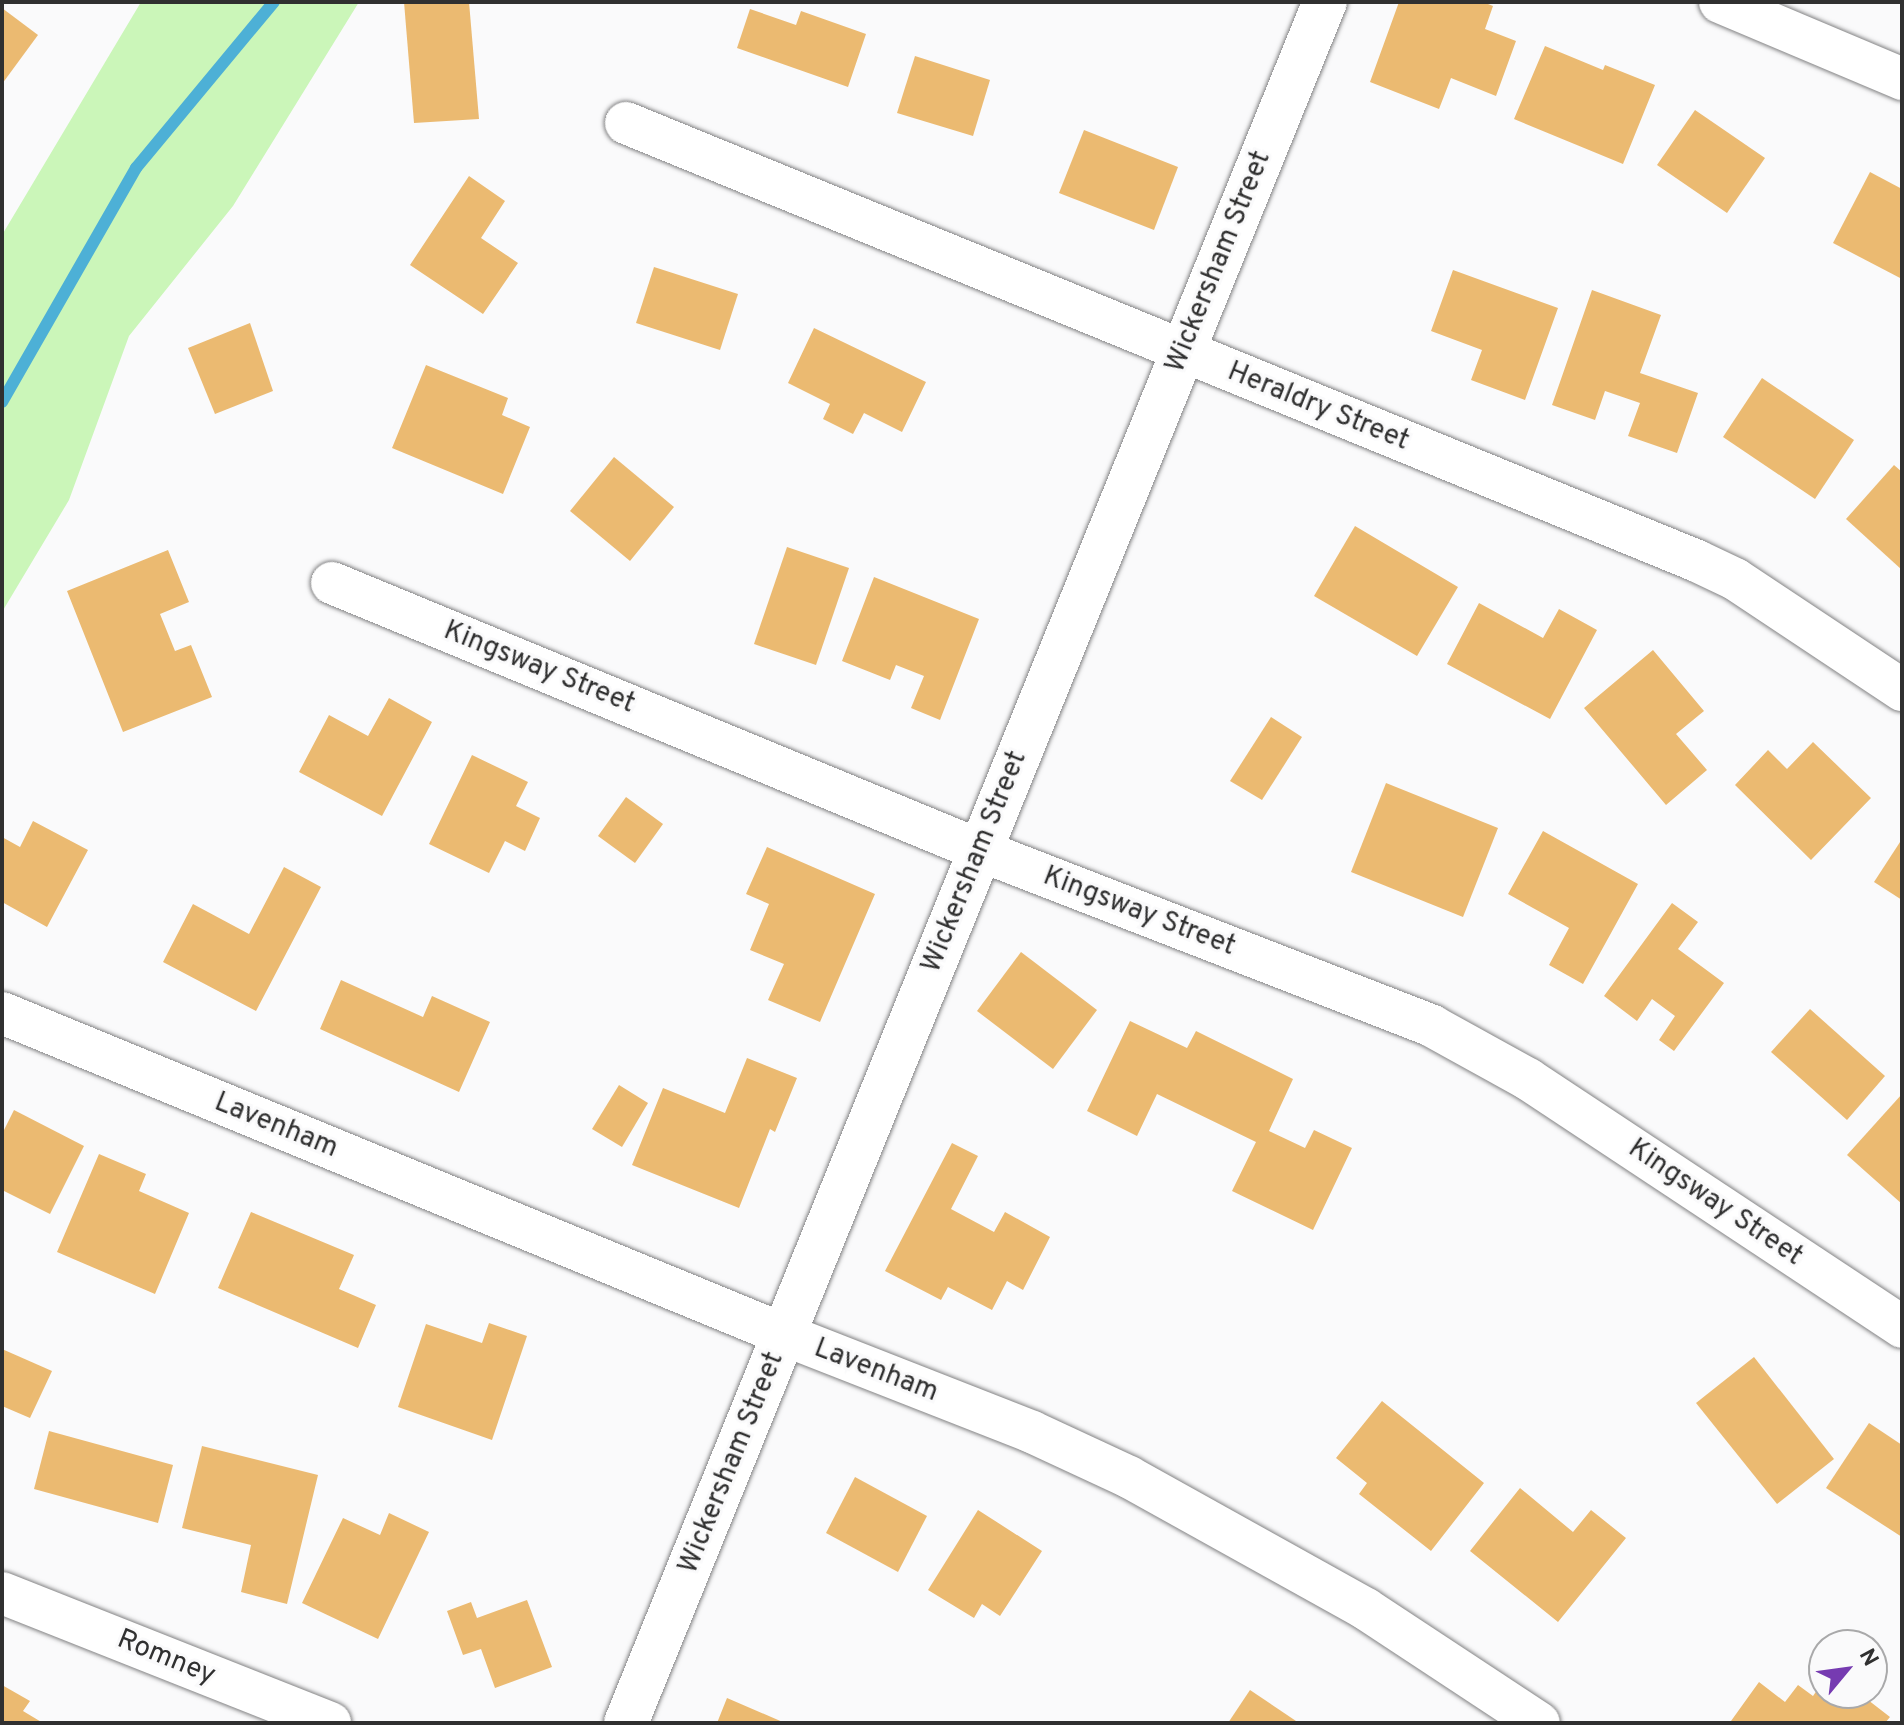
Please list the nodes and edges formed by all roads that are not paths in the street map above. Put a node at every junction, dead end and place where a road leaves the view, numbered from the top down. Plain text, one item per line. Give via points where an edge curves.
1 (1325, 2) edge
2 (1720, 2) edge
3 (1902, 79) edge
4 (626, 123) dead end
5 (1183, 352) junction
6 (332, 583) dead end
7 (1902, 690) edge
8 (979, 850) junction
9 (2, 1013) edge
10 (1902, 1327) edge
11 (785, 1335) junction
12 (2, 1593) edge
13 (330, 1723) edge
14 (626, 1723) edge
15 (1539, 1723) edge

1 - 5 street, Wickersham Street
2 - 3 street
4 - 5 street, Heraldry Street
5 - 7 street, Heraldry Street via 1735,579
5 - 8 street, Wickersham Street
6 - 8 street, Kingsway Street
8 - 10 street, Kingsway Street via 1432,1026 1528,1079
8 - 11 street, Wickersham Street
9 - 11 street, Lavenham
11 - 14 street, Wickersham Street
11 - 15 street, Lavenham via 1032,1432 1129,1477 1366,1609
12 - 13 street, Romney

